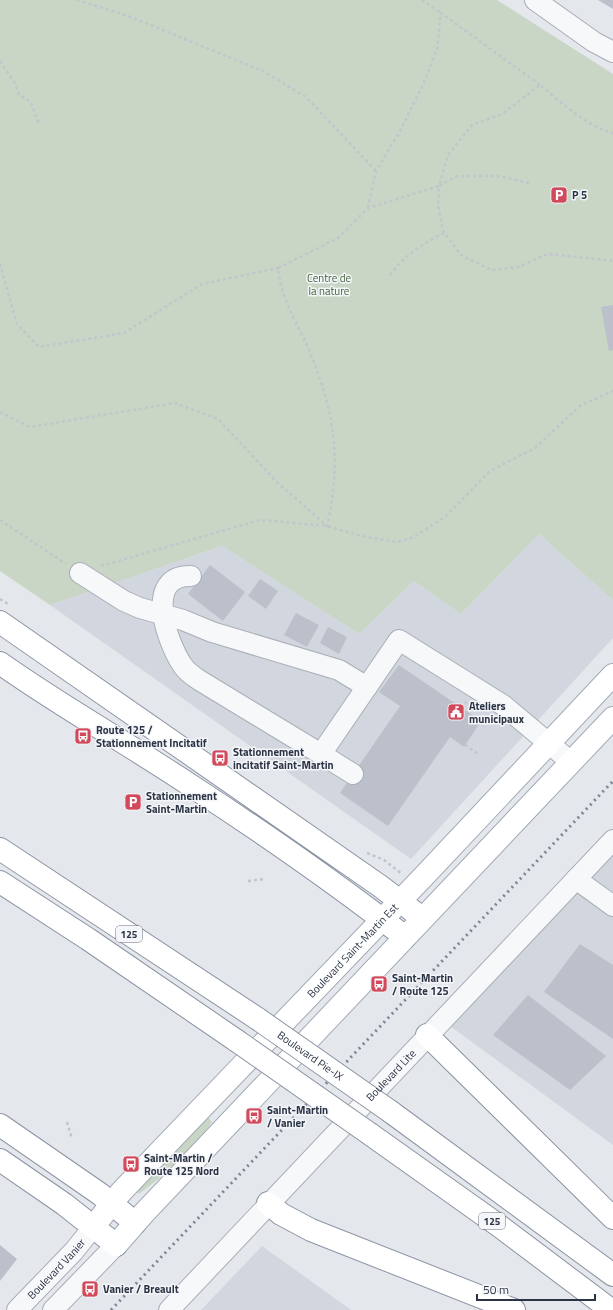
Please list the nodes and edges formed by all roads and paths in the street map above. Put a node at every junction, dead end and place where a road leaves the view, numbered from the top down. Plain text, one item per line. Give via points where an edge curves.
1 (76, 0) edge
2 (422, 0) edge
3 (536, 0) edge
4 (441, 13) junction
5 (613, 52) edge
6 (0, 61) edge
7 (540, 85) junction
8 (40, 122) dead end
9 (613, 133) edge
10 (376, 171) junction
11 (529, 183) dead end
12 (439, 186) junction
13 (368, 208) junction
14 (444, 233) junction
15 (613, 261) edge
16 (0, 264) edge
17 (278, 268) junction
18 (390, 275) dead end
19 (613, 391) edge
20 (0, 412) edge
21 (0, 520) edge
22 (327, 526) junction
23 (80, 573) junction
24 (191, 576) dead end
25 (162, 614) junction
26 (0, 622) edge
27 (0, 663) edge
28 (613, 675) edge
29 (367, 686) junction
30 (613, 718) edge
31 (548, 743) junction
32 (465, 745) dead end
33 (321, 754) junction
34 (480, 755) dead end
35 (571, 762) junction
36 (353, 774) dead end
37 (613, 840) edge
38 (0, 849) edge
39 (576, 879) junction
40 (248, 880) dead end
41 (265, 880) dead end
42 (0, 882) edge
43 (400, 900) junction
44 (613, 906) edge
45 (422, 918) junction
46 (382, 919) junction
47 (405, 937) junction
48 (427, 1035) junction
49 (67, 1122) dead end
50 (0, 1125) edge
51 (72, 1139) dead end
52 (0, 1160) edge
53 (112, 1204) junction
54 (268, 1204) junction
55 (613, 1218) edge
56 (135, 1223) junction
57 (94, 1226) junction
58 (116, 1245) junction
59 (613, 1275) edge
60 (17, 1310) edge
61 (54, 1310) edge
62 (168, 1310) edge
63 (514, 1310) edge
64 (611, 1310) edge

1 - 10 path via 131,17 263,71 306,98
2 - 4 path
3 - 5 street via 594,42
4 - 7 path
4 - 10 path via 437,49 422,87
6 - 8 path via 19,95 31,102
7 - 9 path via 576,114
7 - 12 path via 502,114 472,125 448,155
10 - 13 path
11 - 12 path via 498,176 457,176
12 - 13 path
12 - 14 path via 438,205
13 - 17 path via 338,238
14 - 15 path via 461,254 491,270 518,267 548,254
14 - 18 path via 409,254
16 - 17 path via 17,324 39,347 124,333 202,284
17 - 22 path via 282,292 309,352 330,409 336,459 333,500
19 - 22 path via 581,406 535,448 490,471 446,516 414,537 397,542 361,536
20 - 22 path via 30,427 175,403 218,419 277,482
21 - 23 path
22 - 23 path via 260,520
23 - 25 street via 124,601
24 - 25 street via 176,578 169,586 163,597
25 - 29 street via 212,632 339,670
25 - 33 street via 176,654 191,675
26 - 43 main road
27 - 46 main road via 194,787 356,898
28 - 31 main road, Boulevard Saint-Martin Est
29 - 31 street via 399,640 503,705
29 - 33 street
30 - 35 main road
31 - 35 street
31 - 43 main road, Boulevard Saint-Martin Est
32 - 34 path
33 - 36 street
35 - 45 main road
37 - 39 street, Boulevard Lite
38 - 59 main road, Boulevard Pie-IX / 125, bridge via 258,1019 391,1112
39 - 44 street
39 - 48 street, Boulevard Lite
40 - 41 path
42 - 64 main road, 125, bridge via 88,939 370,1134 498,1225
43 - 45 main road
43 - 46 main road, Boulevard Saint-Martin Est
45 - 47 main road
46 - 47 main road
46 - 53 main road, Boulevard Saint-Martin Est
47 - 56 main road
48 - 54 street, Boulevard Lite
48 - 55 main road
49 - 51 path
50 - 53 main road
52 - 57 main road
53 - 56 main road
53 - 57 main road, Boulevard Saint-Martin Est
54 - 62 street, Boulevard Lite
54 - 63 main road via 293,1221 317,1232
56 - 58 main road
57 - 58 main road
57 - 60 street, Boulevard Vanier via 74,1251
58 - 61 street

